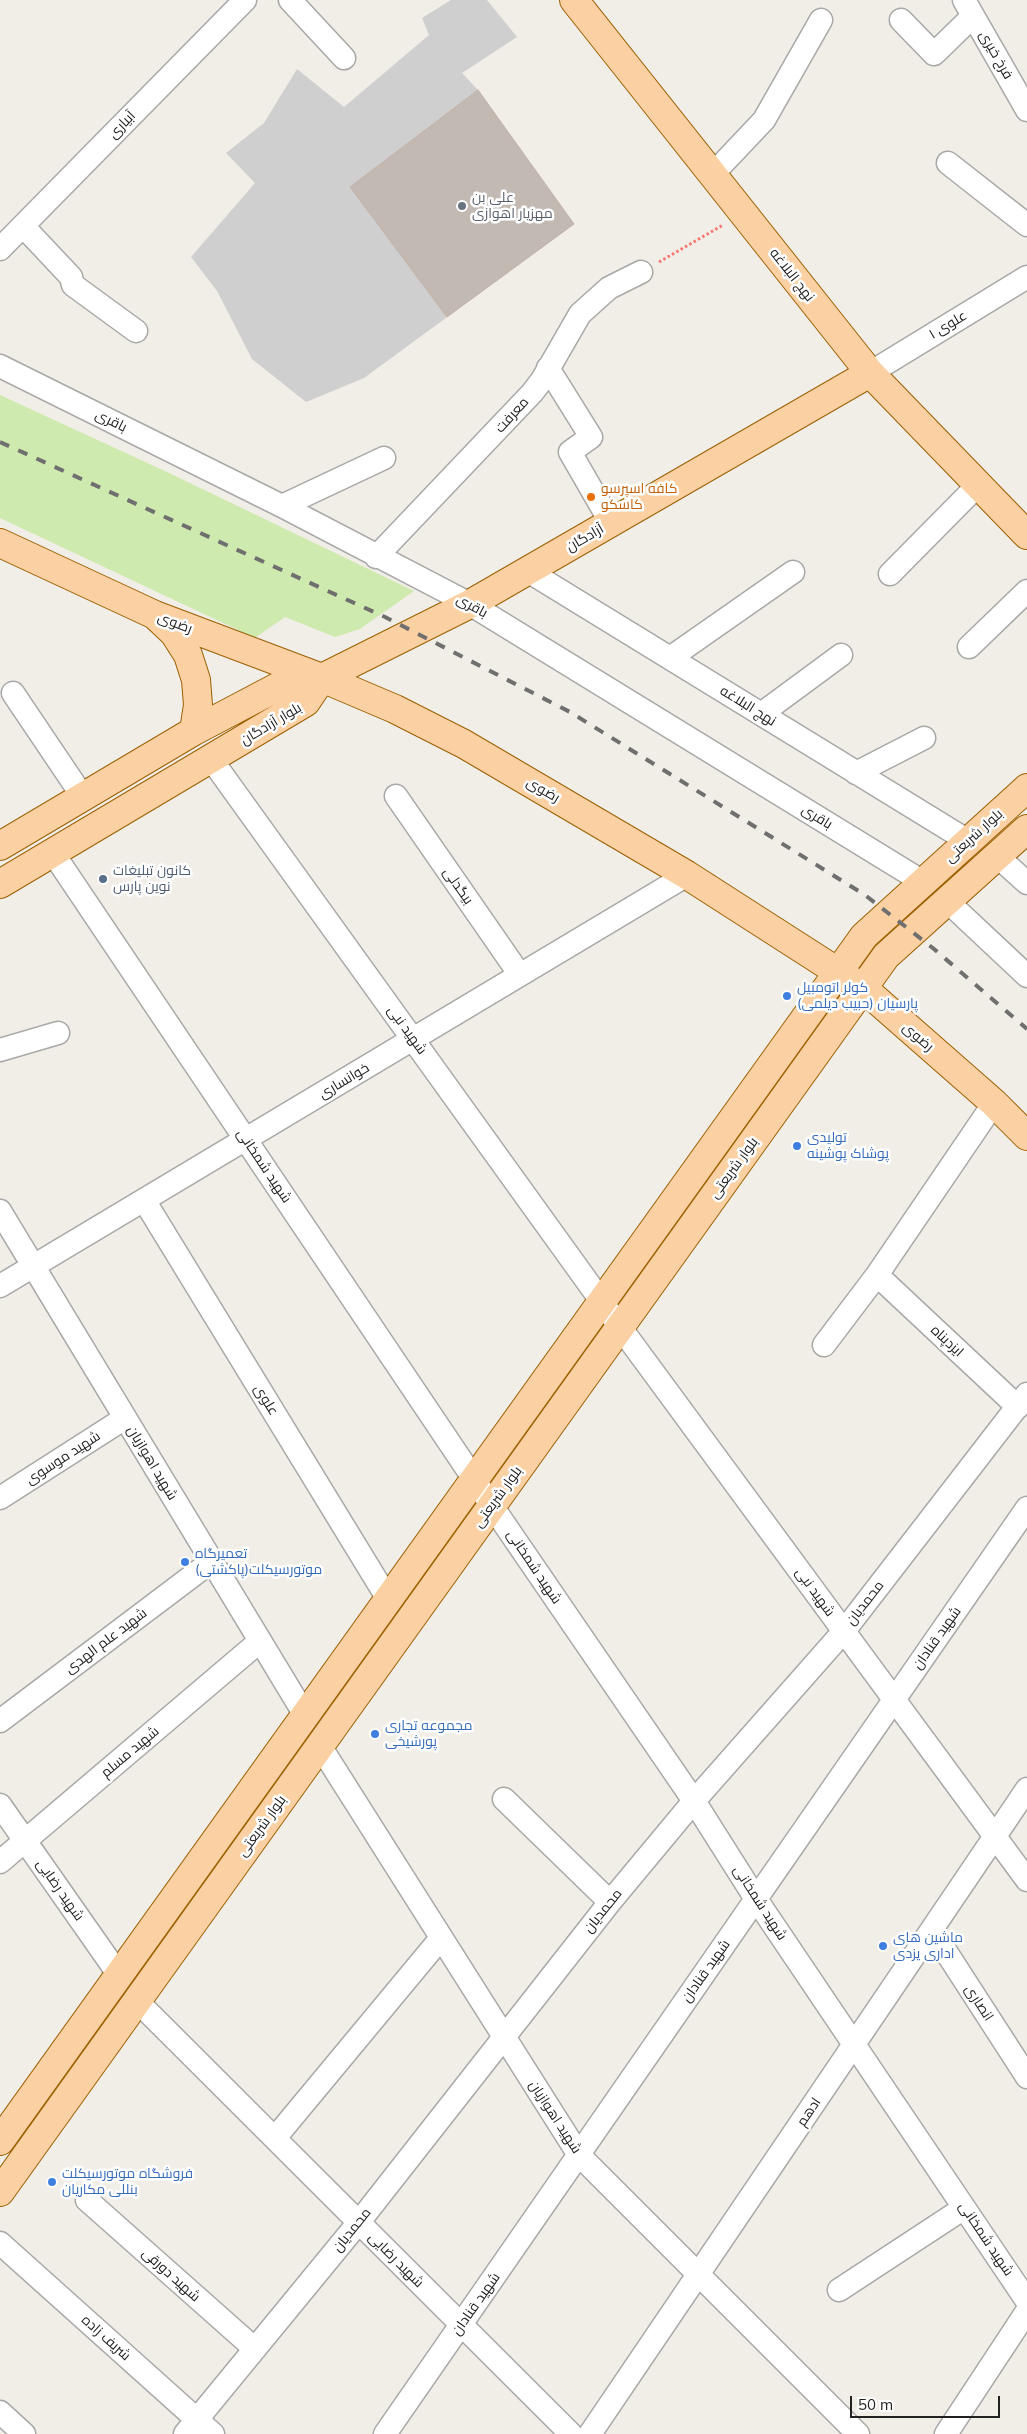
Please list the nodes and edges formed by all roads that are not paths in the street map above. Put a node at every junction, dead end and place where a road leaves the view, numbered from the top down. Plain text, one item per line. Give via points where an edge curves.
1 (245, 0) edge
2 (290, 0) edge
3 (574, 0) edge
4 (969, 8) edge
5 (821, 20) dead end
6 (901, 20) dead end
7 (344, 58) dead end
8 (1027, 110) edge
9 (948, 163) dead end
10 (712, 175) junction
11 (1027, 225) edge
12 (23, 226) junction
13 (0, 249) edge
14 (641, 272) road end
15 (1027, 277) edge
16 (136, 331) dead end
17 (0, 366) edge
18 (548, 368) junction
19 (870, 373) junction
20 (384, 458) dead end
21 (978, 485) junction
22 (282, 506) junction
23 (611, 523) junction
24 (1027, 535) edge
25 (0, 544) edge
26 (376, 557) junction
27 (528, 571) junction
28 (793, 572) dead end
29 (890, 574) dead end
30 (1027, 591) edge
31 (470, 604) junction
32 (156, 615) junction
33 (969, 647) dead end
34 (841, 655) dead end
35 (670, 658) junction
36 (322, 678) junction
37 (13, 693) dead end
38 (761, 714) junction
39 (194, 731) junction
40 (924, 738) dead end
41 (211, 759) junction
42 (856, 773) junction
43 (1027, 788) edge
44 (396, 796) dead end
45 (83, 797) junction
46 (1027, 829) edge
47 (968, 842) junction
48 (0, 846) edge
49 (53, 853) junction
50 (997, 856) junction
51 (687, 875) junction
52 (923, 882) junction
53 (1027, 883) edge
54 (0, 884) edge
55 (947, 901) junction
56 (839, 971) junction
57 (520, 975) junction
58 (1027, 976) edge
59 (863, 988) junction
60 (58, 1033) dead end
61 (414, 1039) junction
62 (0, 1050) edge
63 (994, 1103) junction
64 (1027, 1136) edge
65 (246, 1139) junction
66 (144, 1200) junction
67 (0, 1212) edge
68 (33, 1266) junction
69 (877, 1274) junction
70 (0, 1286) edge
71 (603, 1300) junction
72 (620, 1327) junction
73 (824, 1345) dead end
74 (1022, 1400) edge
75 (125, 1418) junction
76 (475, 1478) junction
77 (0, 1498) edge
78 (492, 1506) junction
79 (1027, 1508) edge
80 (212, 1561) junction
81 (388, 1599) junction
82 (844, 1631) junction
83 (260, 1641) junction
84 (894, 1700) junction
85 (305, 1715) junction
86 (0, 1721) edge
87 (320, 1746) junction
88 (1027, 1789) edge
89 (504, 1799) dead end
90 (694, 1801) junction
91 (0, 1806) edge
92 (995, 1837) junction
93 (25, 1841) junction
94 (0, 1862) edge
95 (1027, 1880) edge
96 (756, 1899) junction
97 (610, 1902) junction
98 (932, 1930) junction
99 (442, 1938) junction
100 (119, 1975) junction
101 (137, 2001) junction
102 (502, 2036) junction
103 (854, 2044) junction
104 (1027, 2077) edge
105 (275, 2138) junction
106 (0, 2141) edge
107 (579, 2155) junction
108 (0, 2192) edge
109 (88, 2200) dead end
110 (964, 2208) junction
111 (359, 2222) junction
112 (0, 2243) edge
113 (698, 2275) junction
114 (839, 2290) dead end
115 (1027, 2301) edge
116 (1027, 2311) edge
117 (461, 2325) junction
118 (255, 2349) junction
119 (0, 2412) edge
120 (198, 2429) edge
121 (24, 2434) edge
122 (385, 2434) edge
123 (571, 2434) edge
124 (590, 2434) edge
125 (858, 2434) edge
126 (946, 2434) edge

1 - 12 street, آبیاری
2 - 7 street
3 - 10 main road, نهج البلاغه
4 - 6 street via 934,54
4 - 8 street, فرخ خیری
5 - 10 street via 764,120
9 - 11 street
10 - 19 main road, نهج البلاغه
12 - 13 street, آبیاری
12 - 16 street via 71,277 73,285
14 - 18 street, معرفت via 609,288 580,314
15 - 19 street, علوی ۱
17 - 22 street, باقری
18 - 23 street via 591,437 570,452
18 - 26 street, معرفت via 532,393
19 - 21 main road, نهج البلاغه
19 - 23 main road, آزادگان
20 - 22 street
21 - 24 main road, نهج البلاغه
21 - 29 street
22 - 26 street, باقری
23 - 27 main road, آزادگان
25 - 32 main road, رضوی
26 - 31 street, باقری
27 - 31 main road, آزادگان
27 - 35 street, نهج البلاغه
28 - 35 street
30 - 33 street
31 - 36 main road, آزادگان
31 - 52 street, باقری
32 - 36 main road, رضوی
32 - 39 main road via 174,633 188,655 196,680 198,706
34 - 38 street
35 - 38 street, نهج البلاغه
36 - 39 main road, بلوار آزادگان via 285,683
36 - 41 main road, بلوار آزادگان via 306,702
36 - 51 main road, رضوی via 395,709 464,744
37 - 45 street
38 - 42 street, نهج البلاغه
39 - 45 main road, بلوار آزادگان
40 - 42 street
41 - 49 main road, بلوار آزادگان
41 - 61 street, شهید نبی
42 - 47 street, نهج البلاغه
43 - 47 main road, بلوار شریعتی
44 - 57 street, بیگدلی
45 - 48 main road, بلوار آزادگان
46 - 50 main road, بلوار شریعتی
47 - 52 main road, بلوار شریعتی
49 - 54 main road, بلوار آزادگان
49 - 65 street, شهید شمخانی
50 - 53 street
50 - 55 main road, بلوار شریعتی
51 - 56 main road, رضوی
51 - 57 street, خوانساری
52 - 56 main road, بلوار شریعتی via 864,936
55 - 58 street
55 - 59 main road, بلوار شریعتی via 886,956
56 - 59 main road, رضوی
56 - 71 main road, بلوار شریعتی
57 - 61 street, خوانساری
59 - 63 main road, رضوی
59 - 72 main road, بلوار شریعتی
60 - 62 street
61 - 65 street, خوانساری
61 - 71 street, شهید نبی
63 - 64 main road, رضوی
63 - 69 street
65 - 66 street, خوانساری
65 - 76 street, شهید شمخانی
66 - 68 street, خوانساری
66 - 81 street, علوی
67 - 68 street, شهید اهوازیان
68 - 70 street, خوانساری
68 - 75 street, شهید اهوازیان
69 - 73 street
69 - 74 street, ایزدپناه
71 - 72 street, شهید نبی
71 - 76 main road, بلوار شریعتی
72 - 78 main road, بلوار شریعتی
72 - 82 street, شهید نبی
74 - 82 street, محمدیان
75 - 77 street, شهید موسوی
75 - 80 street, شهید اهوازیان
76 - 78 street, شهید شمخانی
76 - 81 main road, بلوار شریعتی
78 - 87 main road, بلوار شریعتی
78 - 90 street, شهید شمخانی
79 - 84 street, شهید قنادان
80 - 83 street, شهید اهوازیان
80 - 86 street, شهید علم الهدی
81 - 85 main road, بلوار شریعتی
82 - 84 street, شهید نبی
82 - 90 street, محمدیان
83 - 85 street, شهید اهوازیان
83 - 93 street, شهید مسلم
84 - 92 street, شهید نبی
84 - 96 street, شهید قنادان
85 - 100 main road, بلوار شریعتی
87 - 99 street, شهید اهوازیان
87 - 101 main road, بلوار شریعتی
88 - 92 street, ادهم
89 - 97 street
90 - 96 street, شهید شمخانی
90 - 97 street, محمدیان
91 - 93 street, شهید رضایی
92 - 95 street, شهید نبی
92 - 98 street, ادهم
93 - 94 street, شهید مسلم
93 - 100 street, شهید رضایی
96 - 103 street, شهید شمخانی
96 - 107 street, شهید قنادان
97 - 102 street, محمدیان
98 - 103 street, ادهم
98 - 104 street, انصاری
99 - 102 street, شهید اهوازیان
99 - 105 street
100 - 106 main road, بلوار شریعتی
101 - 105 street, شهید رضایی
101 - 108 main road, بلوار شریعتی
102 - 107 street, شهید اهوازیان
102 - 111 street, محمدیان
103 - 110 street, شهید شمخانی
103 - 113 street, ادهم
105 - 111 street, شهید رضایی
107 - 113 street, شهید اهوازیان
107 - 117 street, شهید قنادان
109 - 118 street, شهید دورقی
110 - 114 street
110 - 115 street, شهید شمخانی
111 - 117 street, شهید رضایی
111 - 118 street, محمدیان
112 - 120 street, شریف زاده
113 - 124 street, ادهم
113 - 125 street, شهید اهوازیان
116 - 126 street
117 - 122 street, شهید قنادان
117 - 123 street, شهید رضایی
118 - 120 street, محمدیان
119 - 121 street

